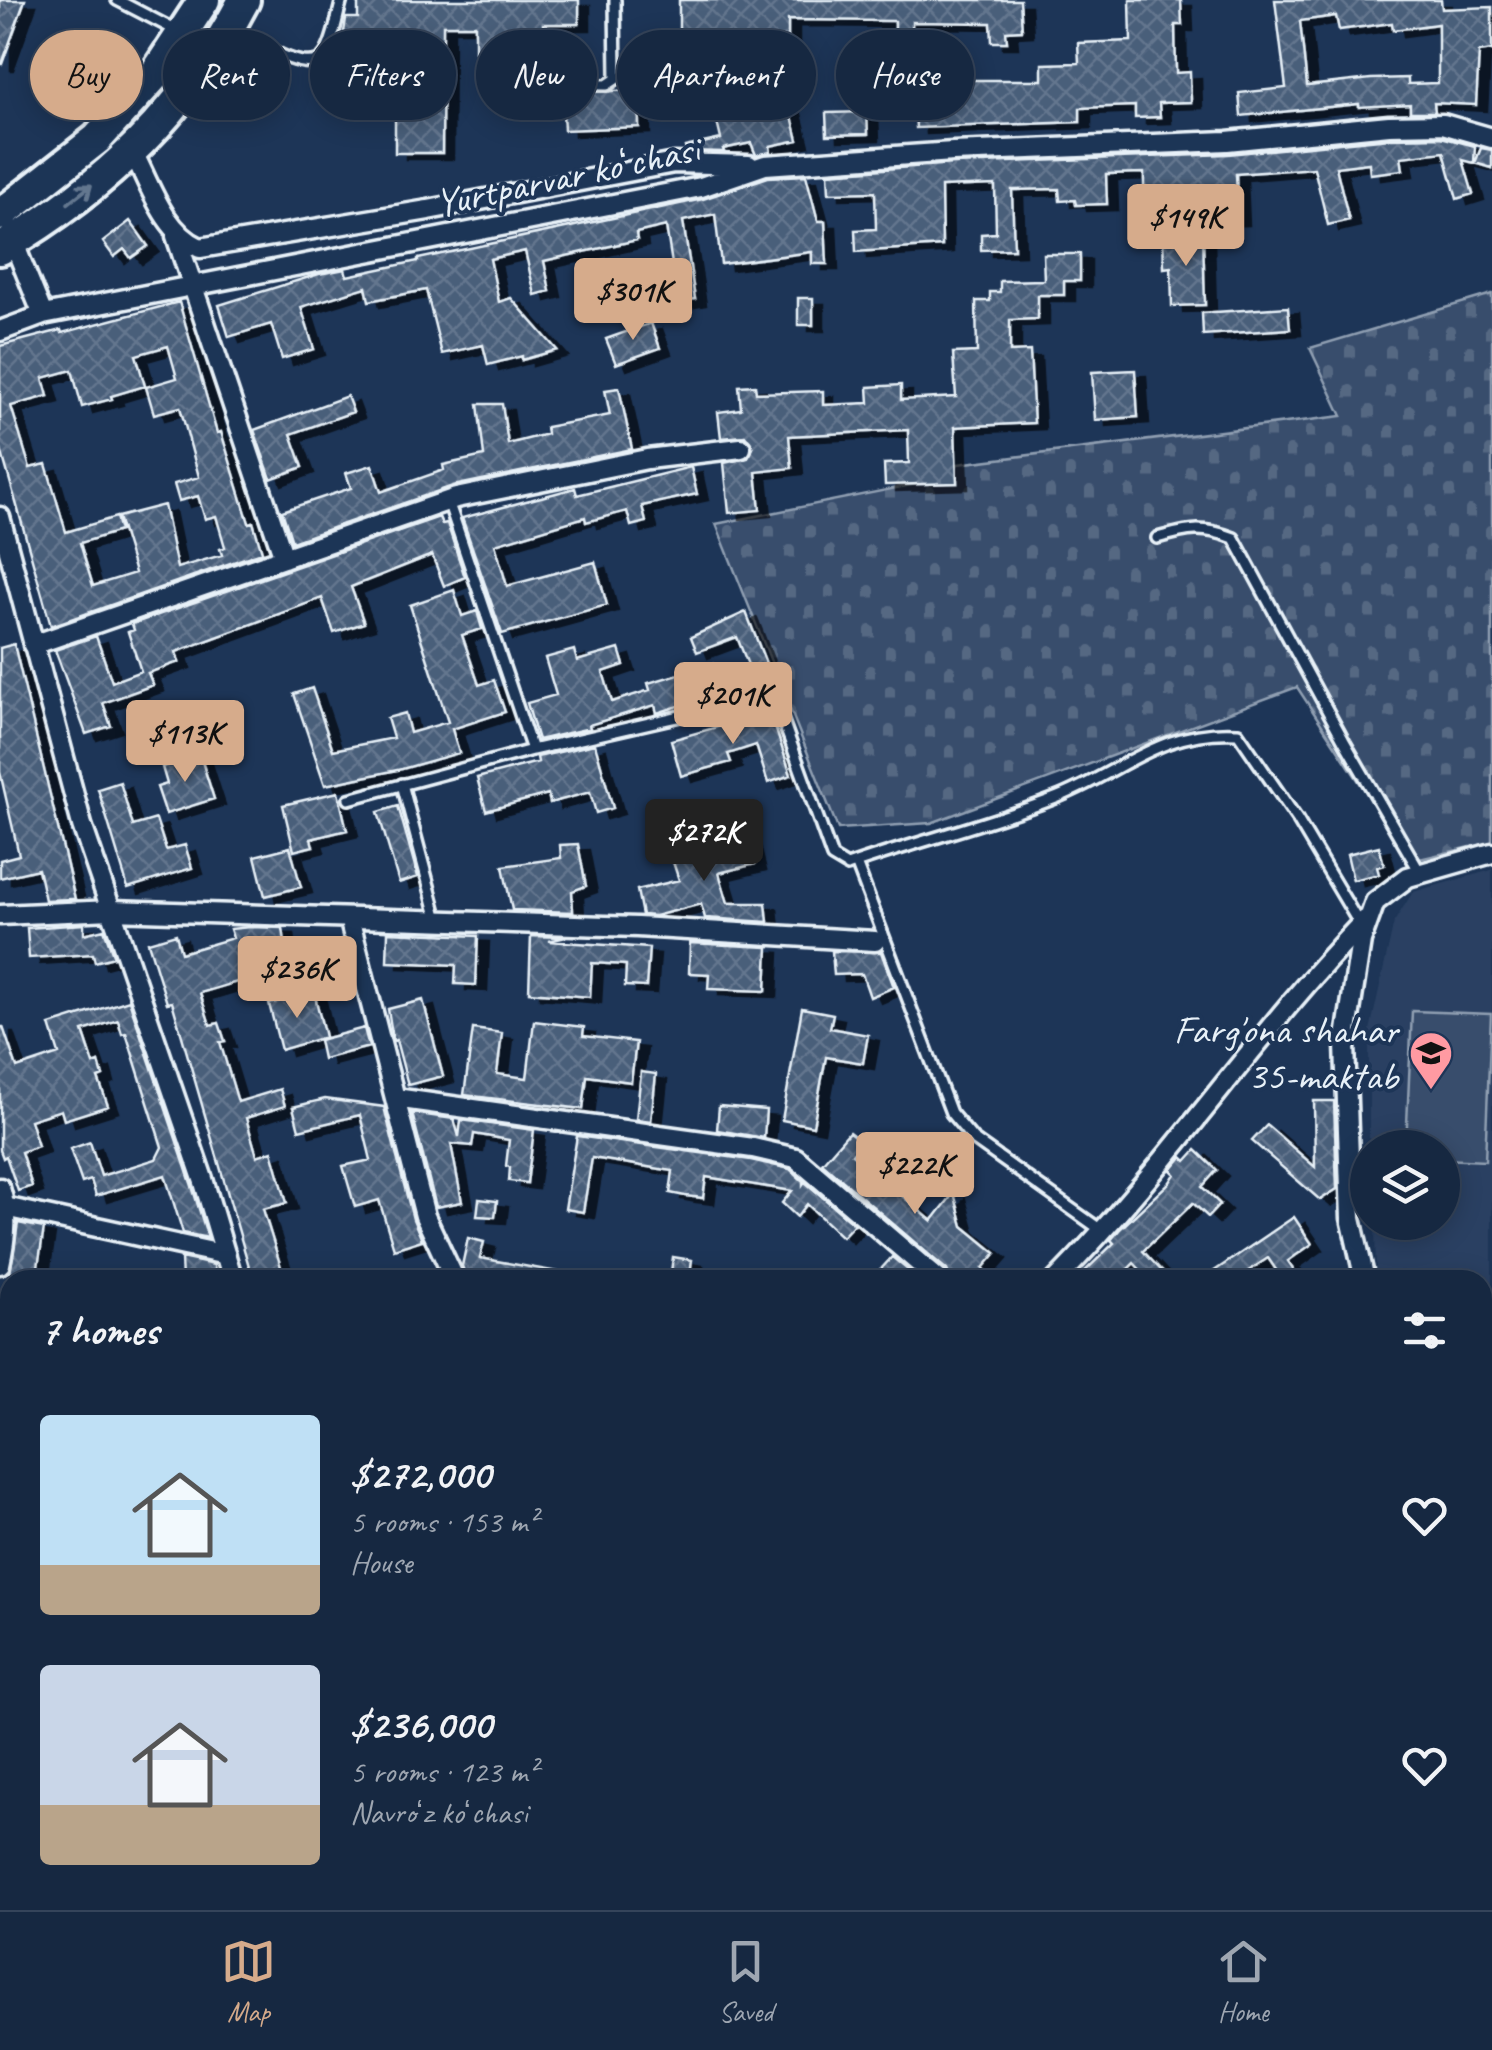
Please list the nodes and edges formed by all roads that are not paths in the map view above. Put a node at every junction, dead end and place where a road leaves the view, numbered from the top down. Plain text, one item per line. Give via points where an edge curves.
1 (117, 0) edge
2 (204, 0) edge
3 (342, 0) edge
4 (615, 0) edge
5 (237, 13) edge
6 (176, 30) edge
7 (184, 30) edge
8 (163, 62) edge
9 (597, 84) edge
10 (1492, 138) edge
11 (133, 152) junction
12 (765, 166) junction
13 (37, 208) junction
14 (174, 231) junction
15 (4, 235) edge
16 (196, 286) junction
17 (43, 316) junction
18 (0, 331) edge
19 (741, 448) dead end
20 (448, 501) junction
21 (1, 525) edge
22 (1157, 538) dead end
23 (284, 558) junction
24 (33, 644) junction
25 (532, 750) junction
26 (402, 784) junction
27 (348, 799) dead end
28 (1492, 853) edge
29 (856, 863) junction
30 (1421, 874) junction
31 (112, 910) junction
32 (0, 915) edge
33 (350, 918) junction
34 (438, 920) junction
35 (1366, 920) junction
36 (874, 941) dead end
37 (396, 1098) junction
38 (0, 1188) edge
39 (3, 1206) edge
40 (1104, 1232) junction
41 (226, 1255) junction
42 (0, 1264) edge
43 (231, 1270) edge
44 (450, 1270) edge
45 (927, 1270) edge
46 (1066, 1270) edge
47 (1363, 1270) edge

1 - 6 lane
2 - 7 highway
3 - 5 lane via 325,56 313,63 298,63
4 - 9 lane via 616,78
5 - 11 highway via 183,98
8 - 13 highway
10 - 12 street, Yurtparvar koʻchasi via 1443,124 1389,126
13 -> 11 highway
11 - 14 street
12 - 14 street via 674,163 200,248
12 - 16 street, Yurtparvar koʻchasi via 701,187
13 - 15 highway
14 - 16 street
15 - 17 street
16 - 17 street, Yurtparvar koʻchasi
16 - 23 street
17 - 18 street, Yurtparvar koʻchasi
19 - 20 street via 647,459
20 - 23 street
20 - 25 lane
21 - 24 street
22 - 30 lane via 1210,529 1234,538
23 - 24 street
24 - 31 street
25 - 26 lane
25 - 29 lane via 768,696 780,710 832,856 847,866
26 - 27 lane
26 - 34 lane
28 - 30 street
29 - 35 lane via 1054,799 1182,736 1238,732
29 - 40 lane via 951,1113 973,1139
30 - 35 street via 1375,902
31 - 32 street
31 - 33 street
31 - 41 street
33 - 34 street
33 - 37 street
34 - 36 street
35 - 40 street via 1318,968
35 - 47 street via 1345,1044 1351,1218
37 - 44 street via 425,1216
37 - 45 street via 796,1158
38 - 39 street
39 - 41 street
39 - 42 street
40 - 46 street
41 - 43 street

